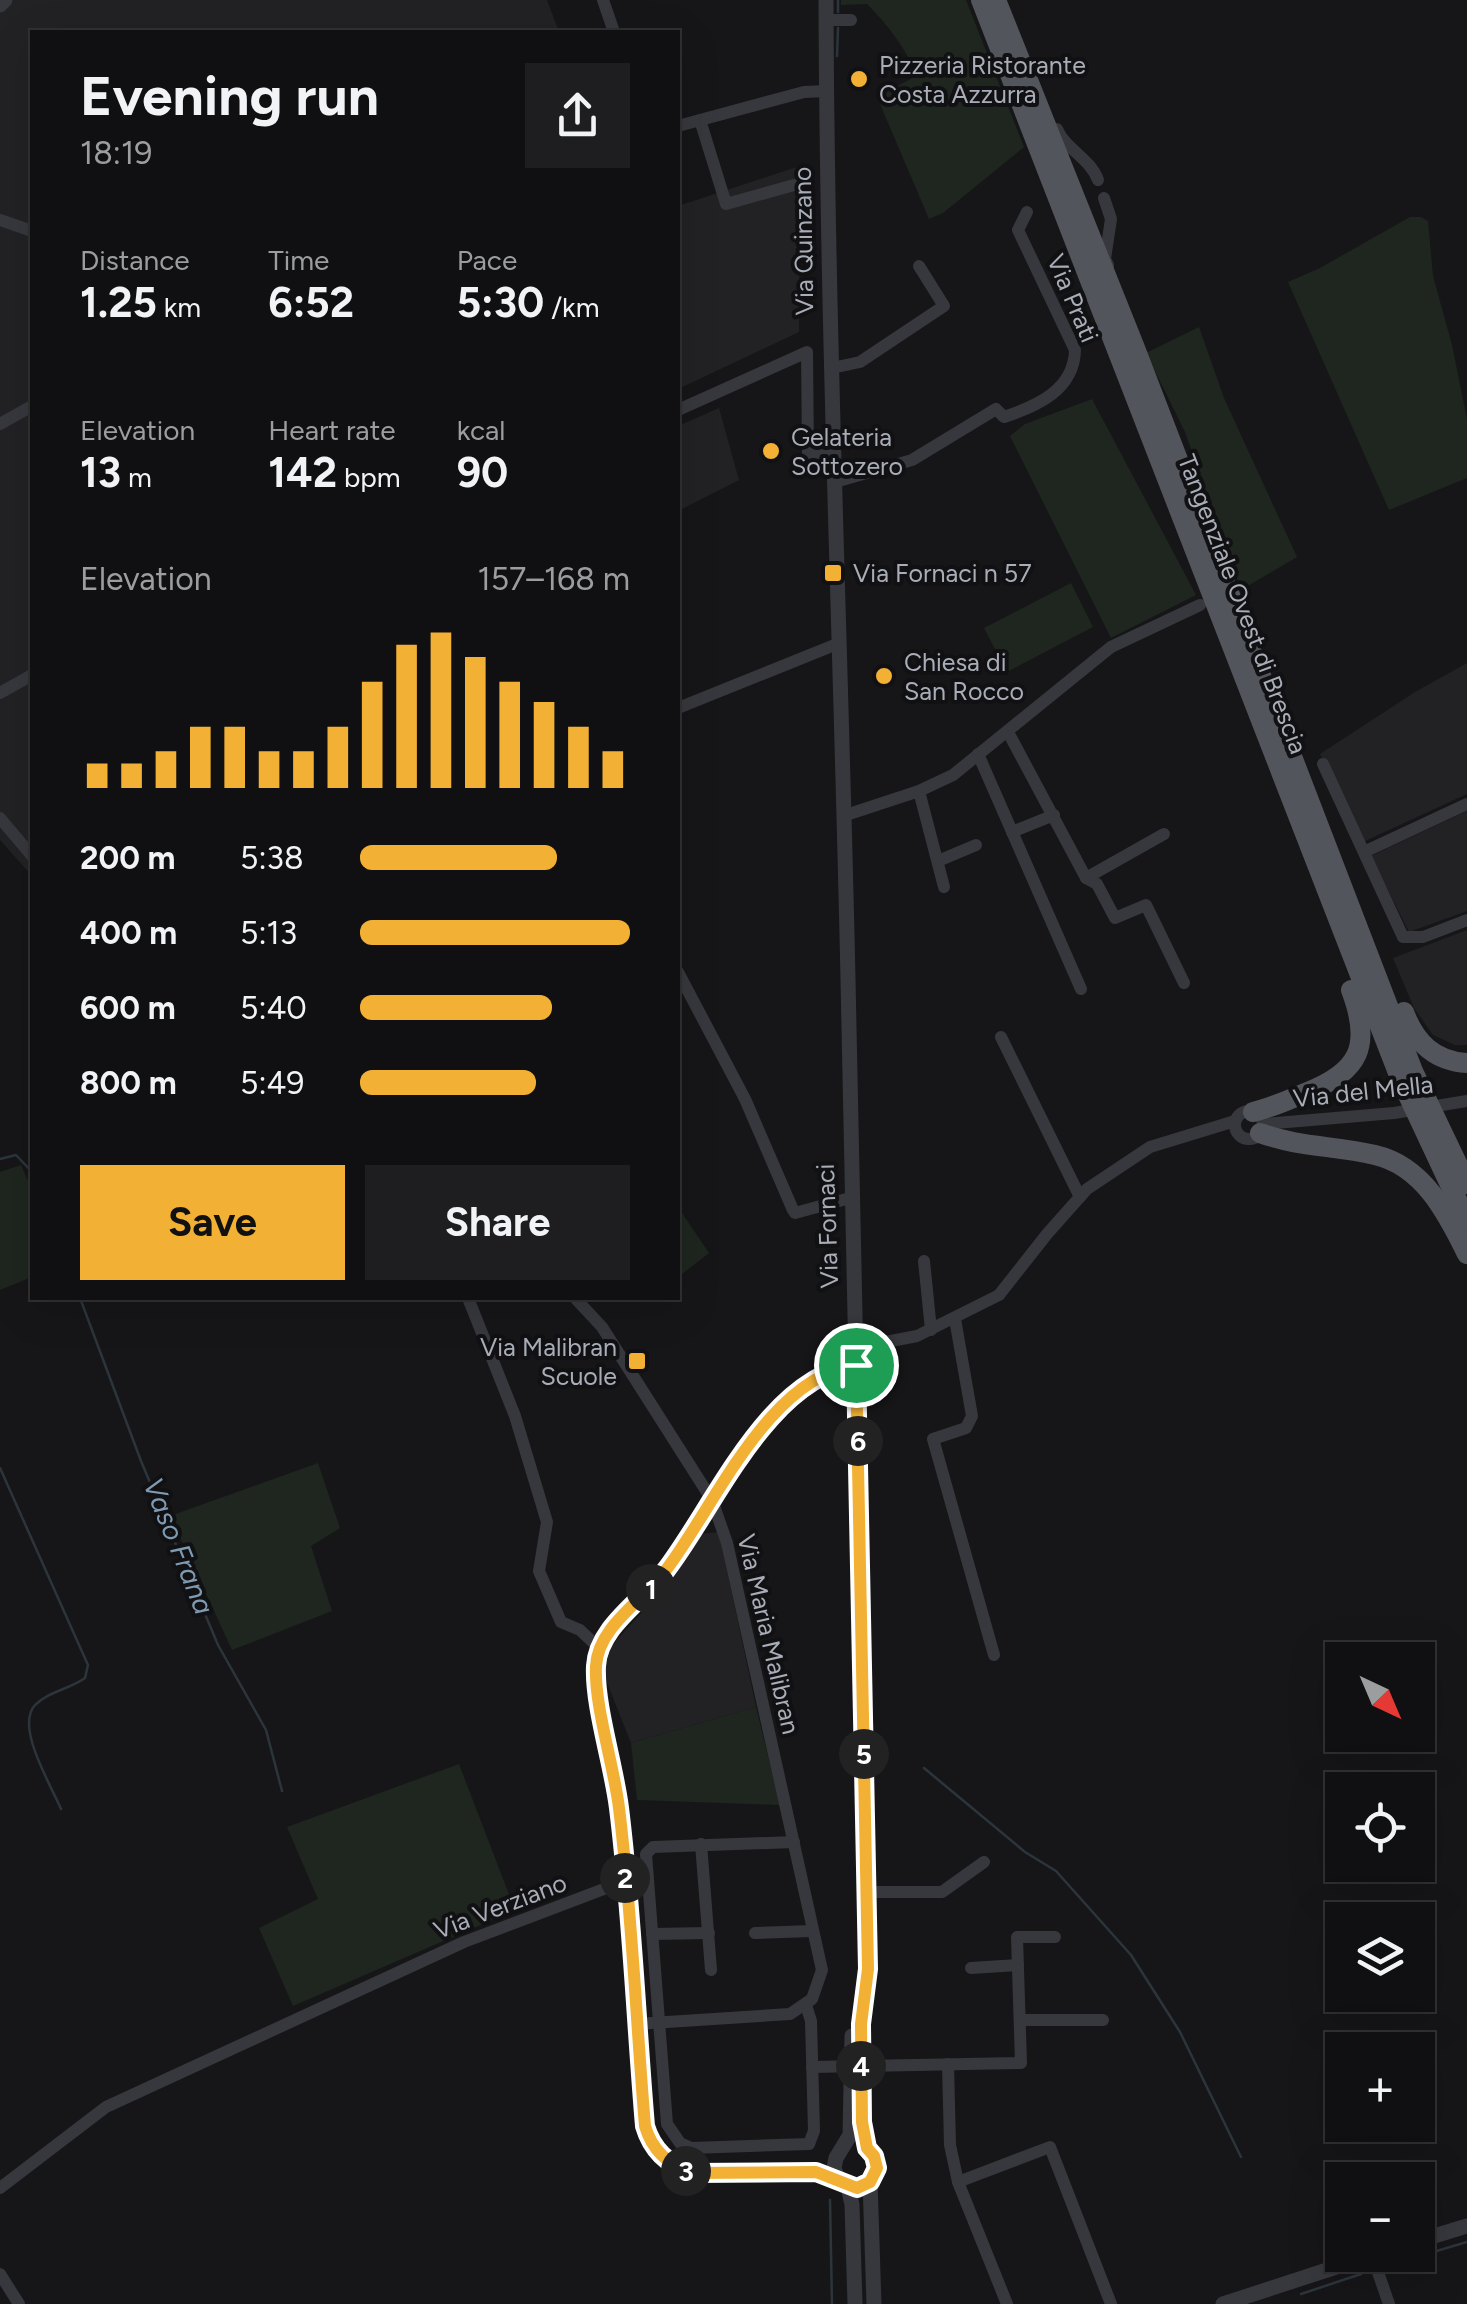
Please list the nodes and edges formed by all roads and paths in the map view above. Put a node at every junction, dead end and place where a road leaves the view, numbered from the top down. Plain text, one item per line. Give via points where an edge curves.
1 (603, 0) edge
2 (826, 0) edge
3 (992, 1) edge
4 (826, 20) junction
5 (851, 20) dead end
6 (613, 30) edge
7 (827, 92) junction
8 (700, 120) junction
9 (680, 125) edge
10 (1098, 180) dead end
11 (794, 185) dead end
12 (1104, 198) dead end
13 (1027, 212) dead end
14 (0, 220) edge
15 (30, 229) edge
16 (919, 266) dead end
17 (1135, 348) junction
18 (832, 368) junction
19 (30, 407) edge
20 (680, 409) edge
21 (0, 424) edge
22 (834, 454) junction
23 (835, 482) junction
24 (1200, 605) dead end
25 (837, 644) junction
26 (30, 676) edge
27 (0, 693) edge
28 (680, 707) edge
29 (1008, 732) junction
30 (978, 754) junction
31 (1323, 764) dead end
32 (919, 791) junction
33 (1467, 804) edge
34 (1054, 815) junction
35 (843, 816) junction
36 (0, 818) edge
37 (1012, 832) junction
38 (1164, 834) dead end
39 (976, 845) dead end
40 (1364, 852) junction
41 (30, 854) edge
42 (938, 861) junction
43 (1086, 878) junction
44 (1321, 879) junction
45 (944, 888) dead end
46 (1467, 920) edge
47 (1361, 937) junction
48 (680, 976) edge
49 (1184, 983) dead end
50 (1081, 989) dead end
51 (1002, 1037) dead end
52 (1467, 1064) edge
53 (1419, 1100) junction
54 (1467, 1101) edge
55 (1428, 1121) junction
56 (1250, 1125) junction
57 (1467, 1184) edge
58 (1080, 1197) junction
59 (850, 1198) junction
60 (1467, 1221) edge
61 (1467, 1254) edge
62 (924, 1261) dead end
63 (469, 1300) edge
64 (577, 1300) edge
65 (954, 1319) junction
66 (932, 1330) junction
67 (856, 1357) junction
68 (712, 1500) junction
69 (599, 1648) junction
70 (994, 1654) dead end
71 (794, 1842) junction
72 (701, 1844) junction
73 (984, 1862) dead end
74 (625, 1881) junction
75 (867, 1892) junction
76 (811, 1930) junction
77 (756, 1932) dead end
78 (709, 1933) junction
79 (652, 1934) junction
80 (1055, 1937) dead end
81 (1018, 1965) junction
82 (971, 1968) dead end
83 (711, 1970) dead end
84 (806, 2006) junction
85 (660, 2020) junction
86 (1022, 2020) junction
87 (1103, 2020) dead end
88 (636, 2024) junction
89 (948, 2064) junction
90 (856, 2067) junction
91 (812, 2068) junction
92 (722, 2148) junction
93 (845, 2148) junction
94 (867, 2148) junction
95 (835, 2162) junction
96 (792, 2170) junction
97 (724, 2172) junction
98 (843, 2182) junction
99 (870, 2182) junction
100 (958, 2182) junction
101 (0, 2188) edge
102 (1467, 2226) edge
103 (1435, 2236) edge
104 (1325, 2270) edge
105 (1378, 2272) edge
106 (0, 2274) edge
107 (20, 2304) edge
108 (855, 2304) edge
109 (874, 2304) edge
110 (1007, 2304) edge
111 (1111, 2304) edge
112 (1223, 2304) edge
113 (1390, 2304) edge

1 - 6 street
2 - 4 street, Via Quinzano
3 - 10 street via 1014,28 1062,141
3 - 17 main road, Tangenziale Ovest di Brescia
3 - 44 main road, Tangenziale Ovest di Brescia
4 - 5 street
4 - 7 street, Via Quinzano
7 - 8 street
7 - 18 street, Via Quinzano
8 - 9 street
8 - 11 street via 726,204
12 - 17 street via 1111,219 1105,259
13 - 23 street, Via Prati via 1018,230 1075,350 1069,375 1033,407 1004,417 996,409 912,460
14 - 15 street
16 - 18 street via 944,306 860,362
17 - 47 main road, Tangenziale Ovest di Brescia
18 - 22 street, Via Quinzano
19 - 21 street
20 - 22 street via 807,352 808,456
22 - 23 street, Via Quinzano
23 - 25 street, Via Fornaci
24 - 29 street via 1110,647
25 - 28 street
25 - 35 street, Via Fornaci
26 - 27 street
29 - 30 street
29 - 34 street
30 - 32 street
30 - 37 street
31 - 40 street
32 - 35 street
32 - 42 street
33 - 40 street
34 - 37 street
34 - 43 street
35 - 59 street, Via Fornaci
36 - 41 street
37 - 50 street
38 - 43 street
39 - 42 street
40 - 46 street via 1402,937 1423,937
42 - 45 street
43 - 49 street via 1097,884 1115,918 1146,905
44 - 53 main road, Tangenziale Ovest di Brescia
44 - 56 main road via 1322,918 1358,1012 1359,1052 1330,1084
47 - 52 main road via 1387,968 1416,1038 1440,1058
47 - 53 main road, Tangenziale Ovest di Brescia
48 - 59 street via 745,1098 792,1210
51 - 58 street
53 - 55 main road, Tangenziale Ovest di Brescia
54 - 56 street, Via del Mella
55 - 57 main road, Tangenziale Ovest di Brescia
55 - 60 main road, Tangenziale Ovest di Brescia
56 - 58 street, Via del Mella via 1150,1147
56 - 61 main road via 1290,1144 1378,1155 1398,1164 1432,1194
58 - 65 street, Via del Mella via 999,1294
59 - 67 street, Via Fornaci
62 - 66 street
63 - 69 street via 546,1522 539,1572 561,1622
64 - 68 street, Via Maria Malibran via 602,1327
65 - 66 street, Via del Mella
65 - 70 street via 972,1416 966,1428 934,1439
66 - 67 street, Via del Mella
67 - 68 street via 794,1396 758,1432
67 - 75 street, Via Fornaci
68 - 69 street via 668,1569
68 - 71 street, Via Maria Malibran
69 - 74 street via 597,1690
71 - 72 street
71 - 76 street, Via Maria Malibran
72 - 78 street
72 - 79 street via 652,1846 646,1854
73 - 75 street via 942,1892
74 - 88 street
74 - 101 street, Via Verziano via 464,1942 106,2107
75 - 90 street, Via Fornaci via 868,1969
76 - 77 street
76 - 84 street, Via Maria Malibran via 822,1970
78 - 79 street
78 - 83 street
79 - 85 street
80 - 81 street via 1017,1937
81 - 82 street
81 - 86 street
84 - 85 street via 790,2014
84 - 91 street
85 - 88 street
85 - 92 street via 672,2135 692,2148
86 - 87 street
86 - 89 street via 1021,2062
88 - 97 street via 648,2138 676,2168
89 - 90 street
89 - 100 street
90 - 91 street
90 - 93 street, Via Fornaci
90 - 94 street, Via Fornaci
91 - 92 street via 814,2131 808,2144
92 - 97 street
93 - 94 street
93 - 95 street, Via Fornaci
94 - 99 street, Via Fornaci via 877,2164
95 - 96 street
95 - 98 street
96 - 97 street
96 - 98 street
98 - 99 street via 857,2188
98 - 108 street via 853,2220
99 - 109 street, Via Fornaci
100 - 110 street
100 - 111 street via 1050,2146
102 - 103 street
104 - 112 street
105 - 113 street
106 - 107 street

